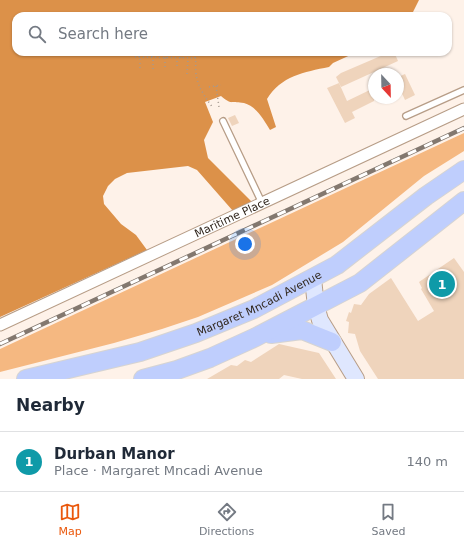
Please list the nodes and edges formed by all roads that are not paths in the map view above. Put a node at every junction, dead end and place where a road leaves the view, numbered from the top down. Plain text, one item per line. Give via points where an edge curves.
1 (464, 90) edge
2 (464, 108) edge
3 (406, 116) dead end
4 (223, 121) dead end
5 (464, 170) edge
6 (464, 201) edge
7 (262, 203) junction
8 (313, 279) junction
9 (276, 298) junction
10 (316, 306) junction
11 (290, 319) junction
12 (0, 325) edge
13 (256, 337) junction
14 (332, 342) junction
15 (179, 374) edge
16 (26, 379) edge
17 (143, 379) edge
18 (356, 379) edge

1 - 3 lane
2 - 7 street, Maritime Place
4 - 7 lane
5 - 8 main road, Margaret Mncadi Avenue via 431,192 342,261
6 - 10 main road via 360,283
7 - 12 street, Maritime Place
8 - 9 main road, Margaret Mncadi Avenue
8 - 10 main road
9 - 11 main road via 288,303 292,310
9 - 16 main road, Margaret Mncadi Avenue via 196,333 147,350
10 - 11 main road
10 - 14 main road via 320,320
11 - 13 main road
13 - 14 main road via 302,330
13 - 15 main road
14 - 18 main road
15 - 17 main road

